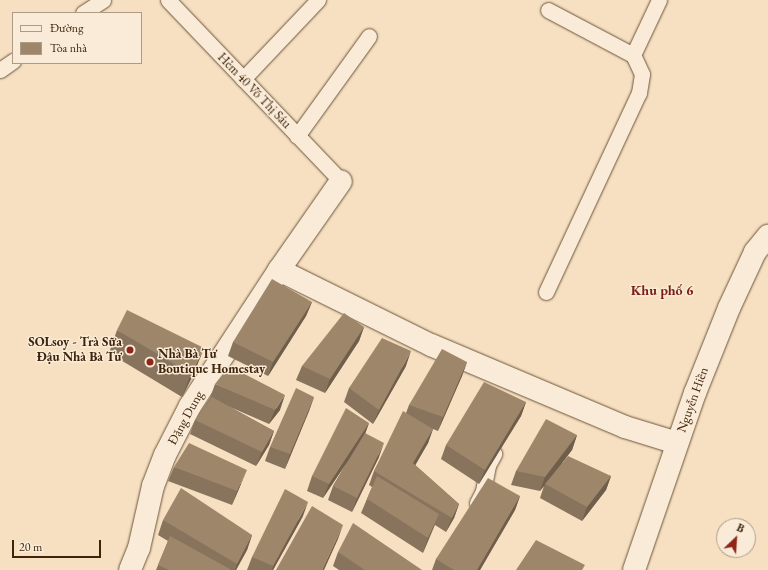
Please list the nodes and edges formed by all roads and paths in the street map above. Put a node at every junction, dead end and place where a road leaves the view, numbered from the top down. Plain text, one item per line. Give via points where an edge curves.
1 (103, 0) edge
2 (168, 0) edge
3 (318, 0) edge
4 (659, 0) edge
5 (548, 10) dead end
6 (85, 12) edge
7 (369, 36) dead end
8 (634, 55) junction
9 (12, 62) edge
10 (0, 70) edge
11 (243, 79) junction
12 (298, 136) junction
13 (341, 181) joint
14 (768, 236) edge
15 (279, 270) junction
16 (546, 292) dead end
17 (502, 439) edge
18 (677, 444) junction
19 (469, 517) edge
20 (130, 570) edge
21 (634, 570) edge

1 - 6 lane
2 - 11 lane, Hẻm 40 Võ Thị Sáu
3 - 11 lane
4 - 8 lane
5 - 8 lane
7 - 12 lane
8 - 16 lane via 642,74 639,93
9 - 10 lane
11 - 12 lane, Hẻm 40 Võ Thị Sáu
12 - 13 lane, Hẻm 40 Võ Thị Sáu
13 - 15 street, Đặng Dung
14 - 18 street, Nguyễn Hiền via 755,252 729,308 694,393
15 - 18 street via 528,394
15 - 20 street, Đặng Dung via 190,406 165,455 153,486 139,548
17 - 19 lane via 488,465 483,491
18 - 21 street, Nguyễn Hiền

